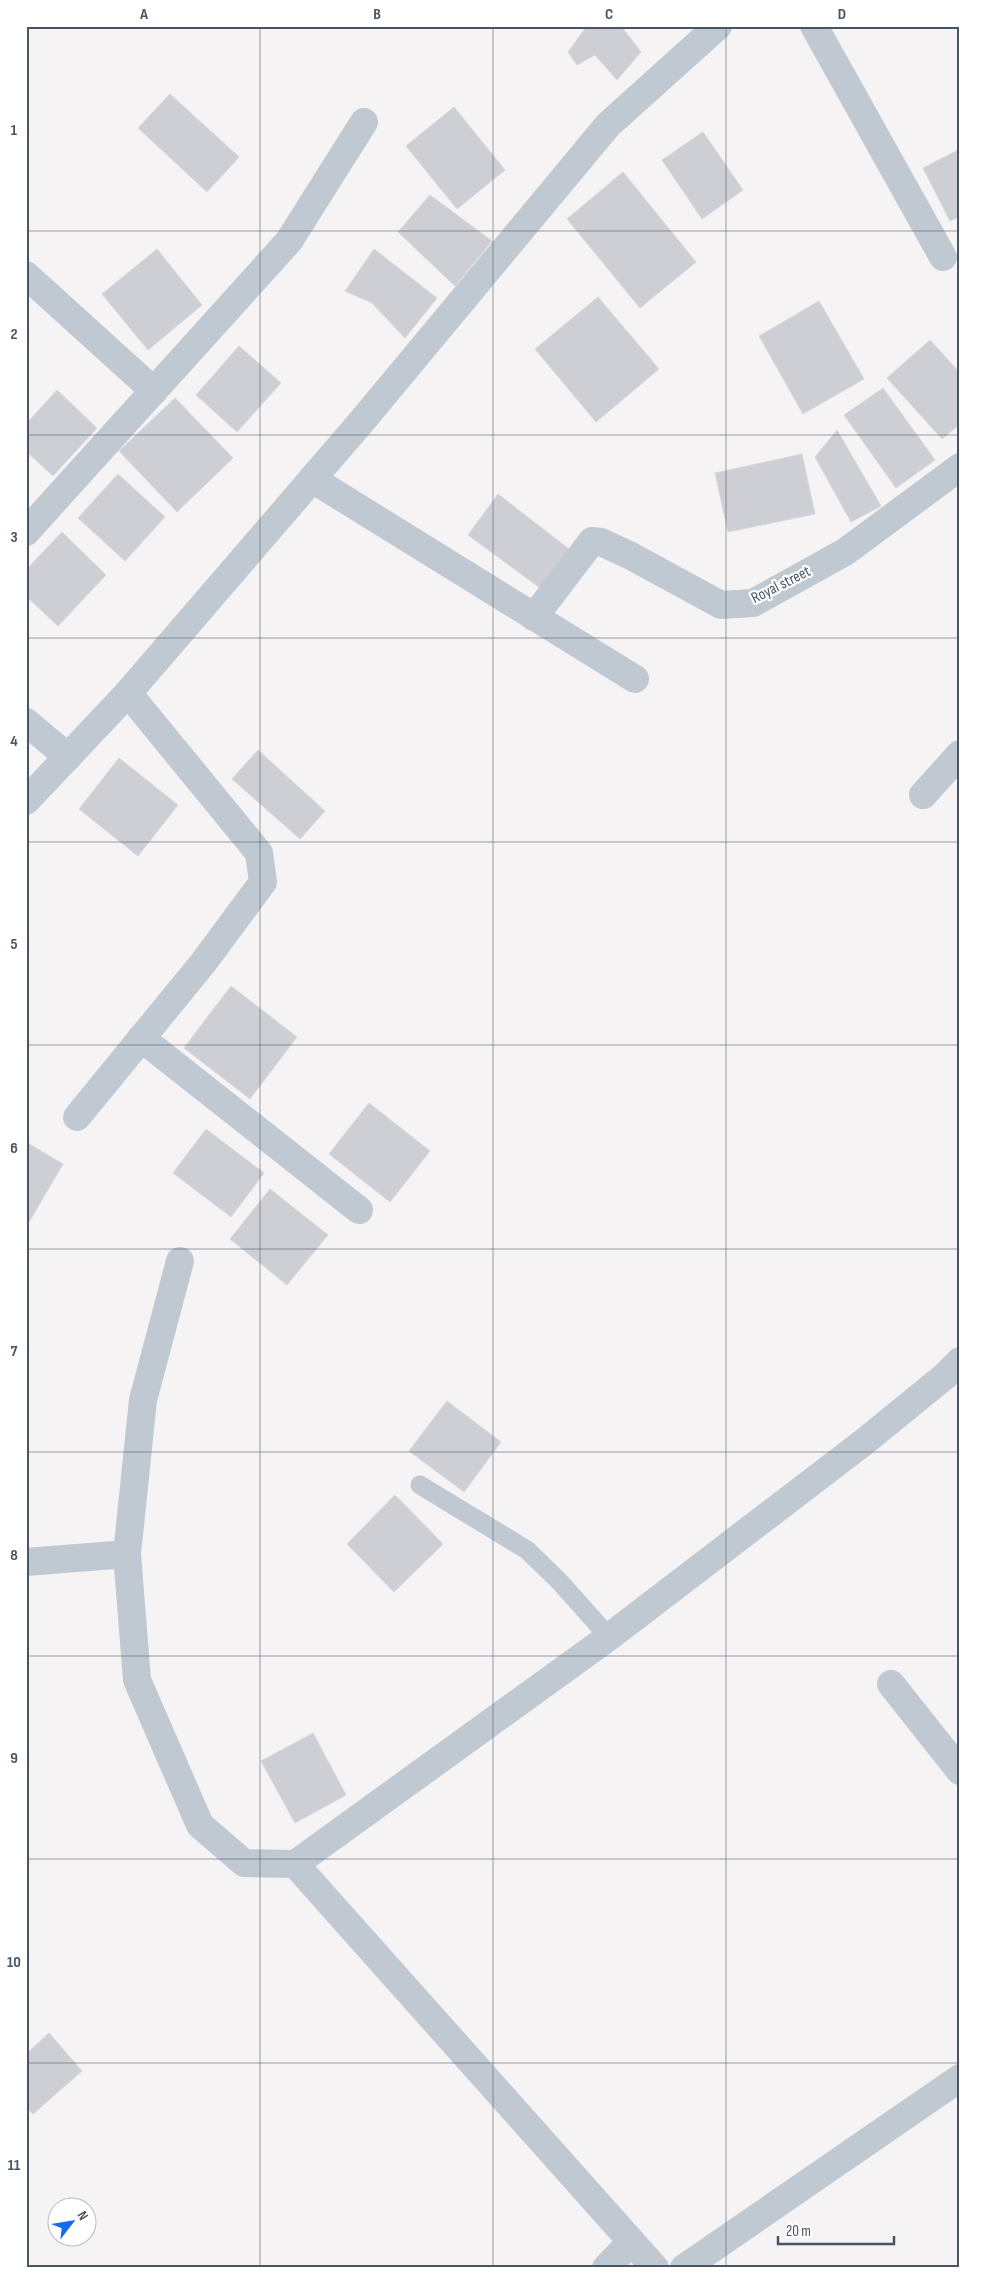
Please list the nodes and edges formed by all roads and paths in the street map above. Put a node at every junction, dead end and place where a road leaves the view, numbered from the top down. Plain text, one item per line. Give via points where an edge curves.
1 (718, 26) edge
2 (814, 26) edge
3 (364, 122) dead end
4 (943, 257) dead end
5 (26, 275) edge
6 (154, 391) junction
7 (960, 467) edge
8 (312, 479) junction
9 (26, 532) edge
10 (534, 617) junction
11 (635, 679) dead end
12 (128, 693) junction
13 (26, 722) edge
14 (960, 754) edge
15 (68, 757) junction
16 (923, 795) dead end
17 (26, 801) edge
18 (141, 1038) junction
19 (77, 1117) dead end
20 (359, 1210) dead end
21 (180, 1261) dead end
22 (960, 1361) edge
23 (420, 1485) dead end
24 (127, 1554) junction
25 (26, 1562) edge
26 (608, 1637) junction
27 (891, 1684) dead end
28 (960, 1771) edge
29 (295, 1864) junction
30 (960, 2078) edge
31 (631, 2242) junction
32 (606, 2268) edge
33 (655, 2268) edge
34 (684, 2268) edge

1 - 8 street via 608,125
2 - 4 street
3 - 6 street via 289,242
5 - 6 street
6 - 9 street
7 - 10 street, Royal street via 845,552 753,603 721,605 631,556 592,541
8 - 10 street
8 - 12 street
10 - 11 street
12 - 15 street
12 - 18 street via 259,853 263,882 203,963
13 - 15 street
14 - 16 street
15 - 17 street
18 - 19 street
18 - 20 street
21 - 24 street via 143,1400
22 - 26 street via 864,1442
23 - 26 lane via 527,1550
24 - 25 street
24 - 29 street via 137,1680 200,1824 244,1864
26 - 29 street
27 - 28 street
29 - 31 street
30 - 34 street
31 - 32 street
31 - 33 street

